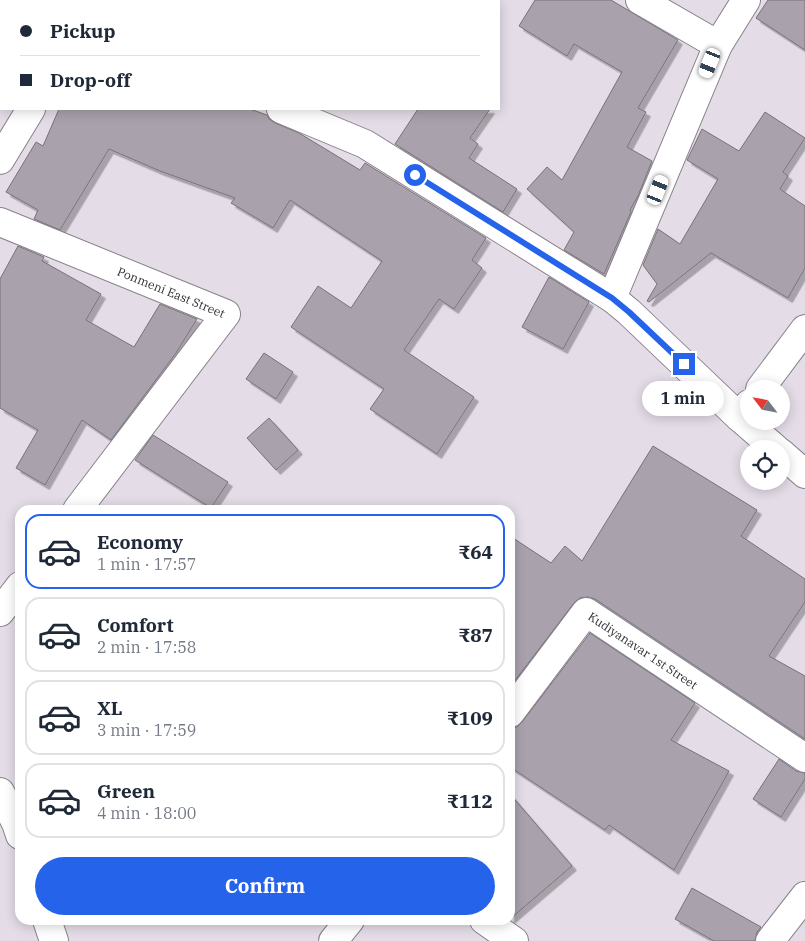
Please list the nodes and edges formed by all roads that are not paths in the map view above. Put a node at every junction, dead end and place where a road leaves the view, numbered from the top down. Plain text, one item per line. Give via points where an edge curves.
1 (640, 0) edge
2 (746, 0) edge
3 (718, 45) junction
4 (30, 110) edge
5 (284, 110) edge
6 (0, 160) edge
7 (0, 222) edge
8 (612, 298) junction
9 (805, 329) edge
10 (767, 380) edge
11 (740, 407) edge
12 (760, 430) edge
13 (769, 440) edge
14 (790, 461) edge
15 (805, 474) edge
16 (81, 505) edge
17 (15, 592) edge
18 (0, 612) edge
19 (515, 706) edge
20 (805, 758) edge
21 (0, 792) edge
22 (15, 818) edge
23 (805, 896) edge
24 (49, 925) edge
25 (346, 925) edge
26 (491, 925) edge
27 (54, 941) edge
28 (333, 941) edge
29 (514, 941) edge
30 (770, 941) edge

1 - 3 street
2 - 3 street
3 - 8 street
4 - 6 street
5 - 8 street via 365,144
7 - 16 street, Ponmeni East Street via 226,314
8 - 11 street
9 - 10 street
12 - 13 street
14 - 15 street
17 - 18 street
19 - 20 street, Kudiyanavar 1st Street via 586,612
21 - 22 street
23 - 30 street
24 - 27 street
25 - 28 street
26 - 29 street

